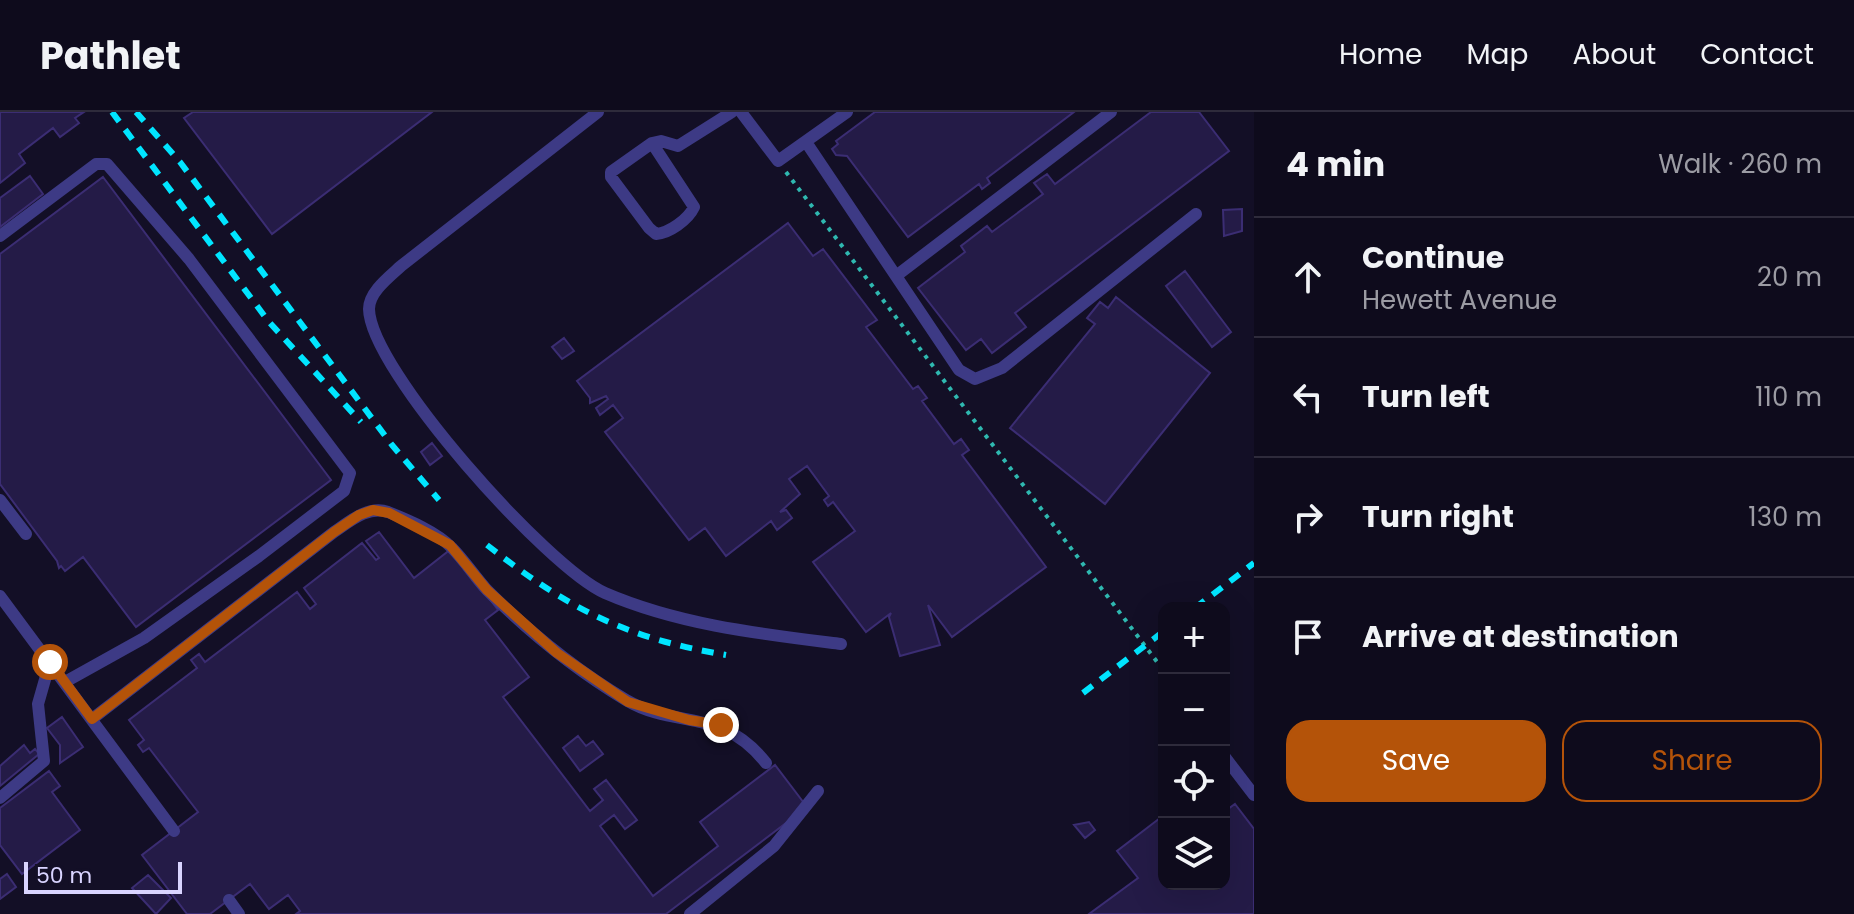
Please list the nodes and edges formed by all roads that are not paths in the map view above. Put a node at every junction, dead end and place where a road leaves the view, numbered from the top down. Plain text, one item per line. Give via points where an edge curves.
1 (598, 112) edge
2 (732, 112) edge
3 (741, 112) edge
4 (847, 112) edge
5 (1111, 112) edge
6 (806, 142) junction
7 (652, 143) junction
8 (1196, 214) dead end
9 (0, 236) edge
10 (896, 276) junction
11 (0, 500) edge
12 (26, 534) dead end
13 (0, 596) edge
14 (841, 644) dead end
15 (50, 662) junction
16 (65, 682) junction
17 (92, 719) junction
18 (766, 763) dead end
19 (1230, 764) edge
20 (818, 791) dead end
21 (1254, 795) edge
22 (0, 798) edge
23 (174, 831) dead end
24 (229, 900) dead end
25 (239, 914) edge
26 (690, 914) edge

1 - 14 lane via 385,281 369,306 374,333 407,392 530,537 601,592 666,615 743,632
2 - 7 lane via 678,146
3 - 6 lane via 778,161
4 - 6 lane
5 - 10 lane
6 - 10 lane
7 - 7 lane via 615,166 611,177 649,228 662,234 694,207
8 - 10 lane via 1002,368 975,379 959,370
9 - 16 lane via 96,164 107,164 198,271 350,473 344,491 259,556 144,638
11 - 12 lane
13 - 15 lane
15 - 16 lane
15 - 22 lane via 38,704 44,761
16 - 17 lane
17 - 18 lane via 334,532 359,515 382,510 450,545 487,590 557,653 628,702 721,725
17 - 23 lane
19 - 21 lane
20 - 26 lane via 774,846
24 - 25 lane

